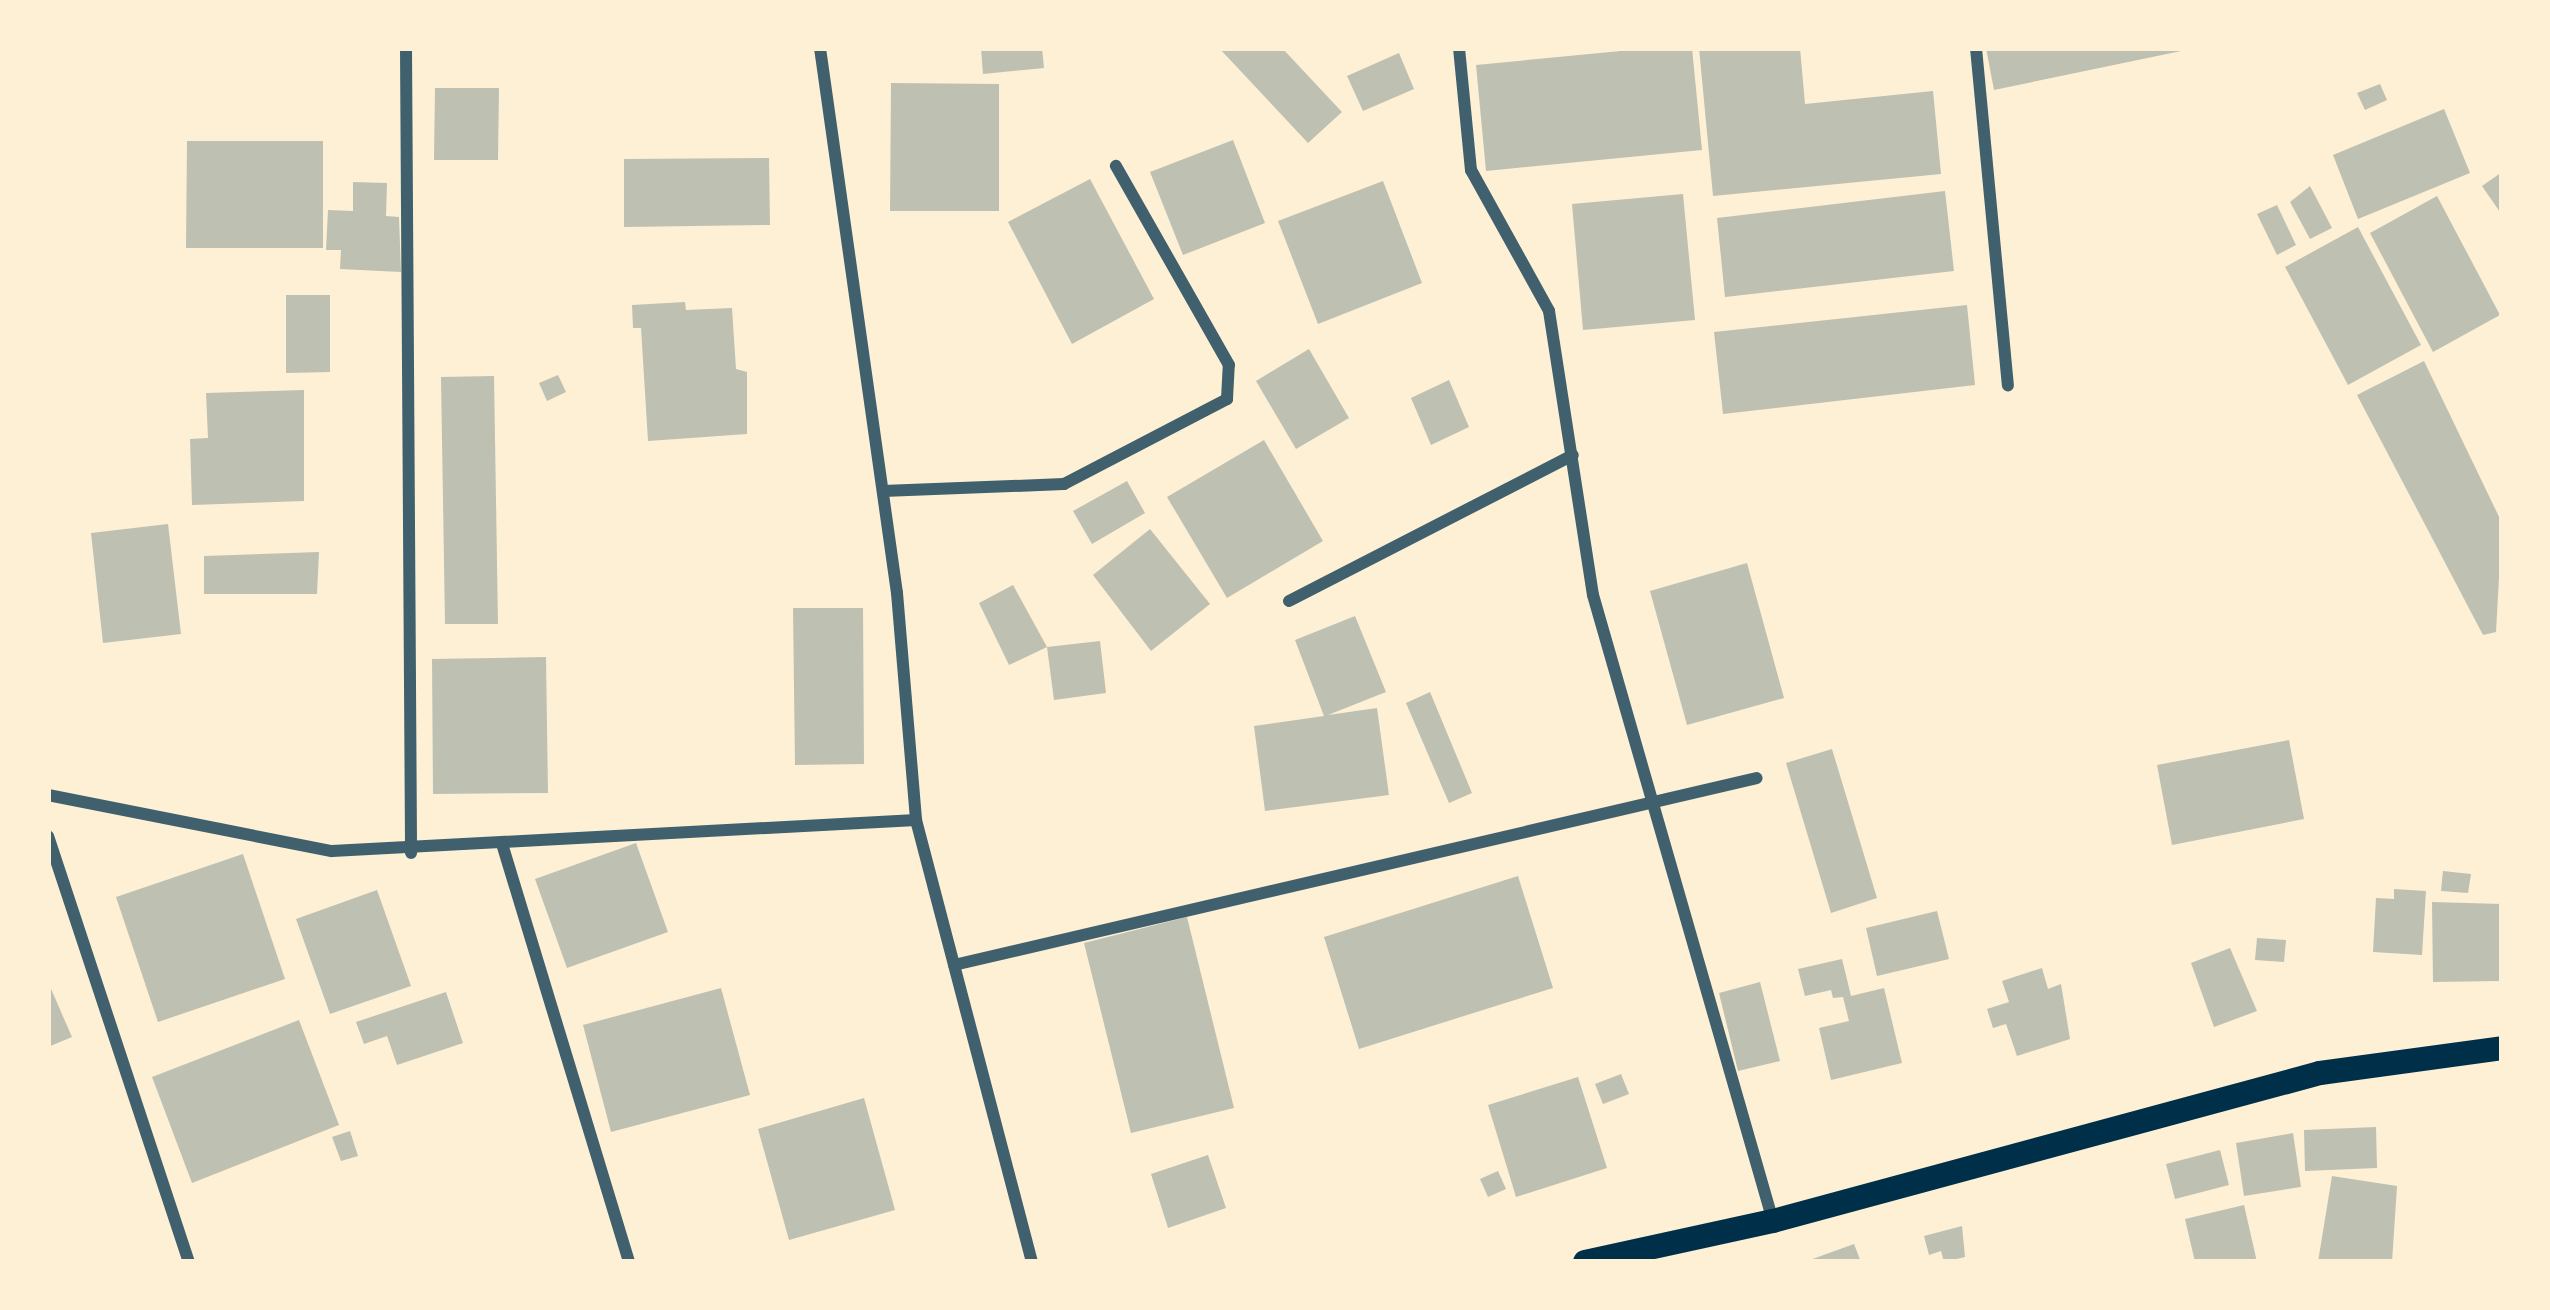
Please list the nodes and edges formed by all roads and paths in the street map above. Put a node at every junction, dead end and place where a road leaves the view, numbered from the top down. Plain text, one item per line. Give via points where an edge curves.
1 (406, 48) edge
2 (820, 48) edge
3 (1459, 48) edge
4 (1976, 48) edge
5 (1116, 166) dead end
6 (2008, 385) dead end
7 (1573, 455) junction
8 (883, 491) junction
9 (1289, 601) dead end
10 (1757, 778) dead end
11 (48, 795) edge
12 (1654, 800) junction
13 (916, 820) junction
14 (48, 836) edge
15 (503, 847) junction
16 (411, 853) junction
17 (954, 965) junction
18 (2502, 1048) edge
19 (1773, 1221) junction
20 (190, 1262) edge
21 (629, 1262) edge
22 (1032, 1262) edge
23 (1585, 1262) edge

1 - 16 street
2 - 8 street
3 - 7 street via 1471,170 1549,311
4 - 6 street
5 - 8 street via 1229,365 1227,399 1064,484
7 - 9 street
7 - 12 street via 1593,595
8 - 13 street
10 - 12 street
11 - 16 street via 277,845
12 - 17 street
12 - 19 street
13 - 15 street
13 - 17 street
14 - 20 street
15 - 16 street
15 - 21 street
17 - 22 street
18 - 19 main road via 2320,1073
19 - 23 main road

